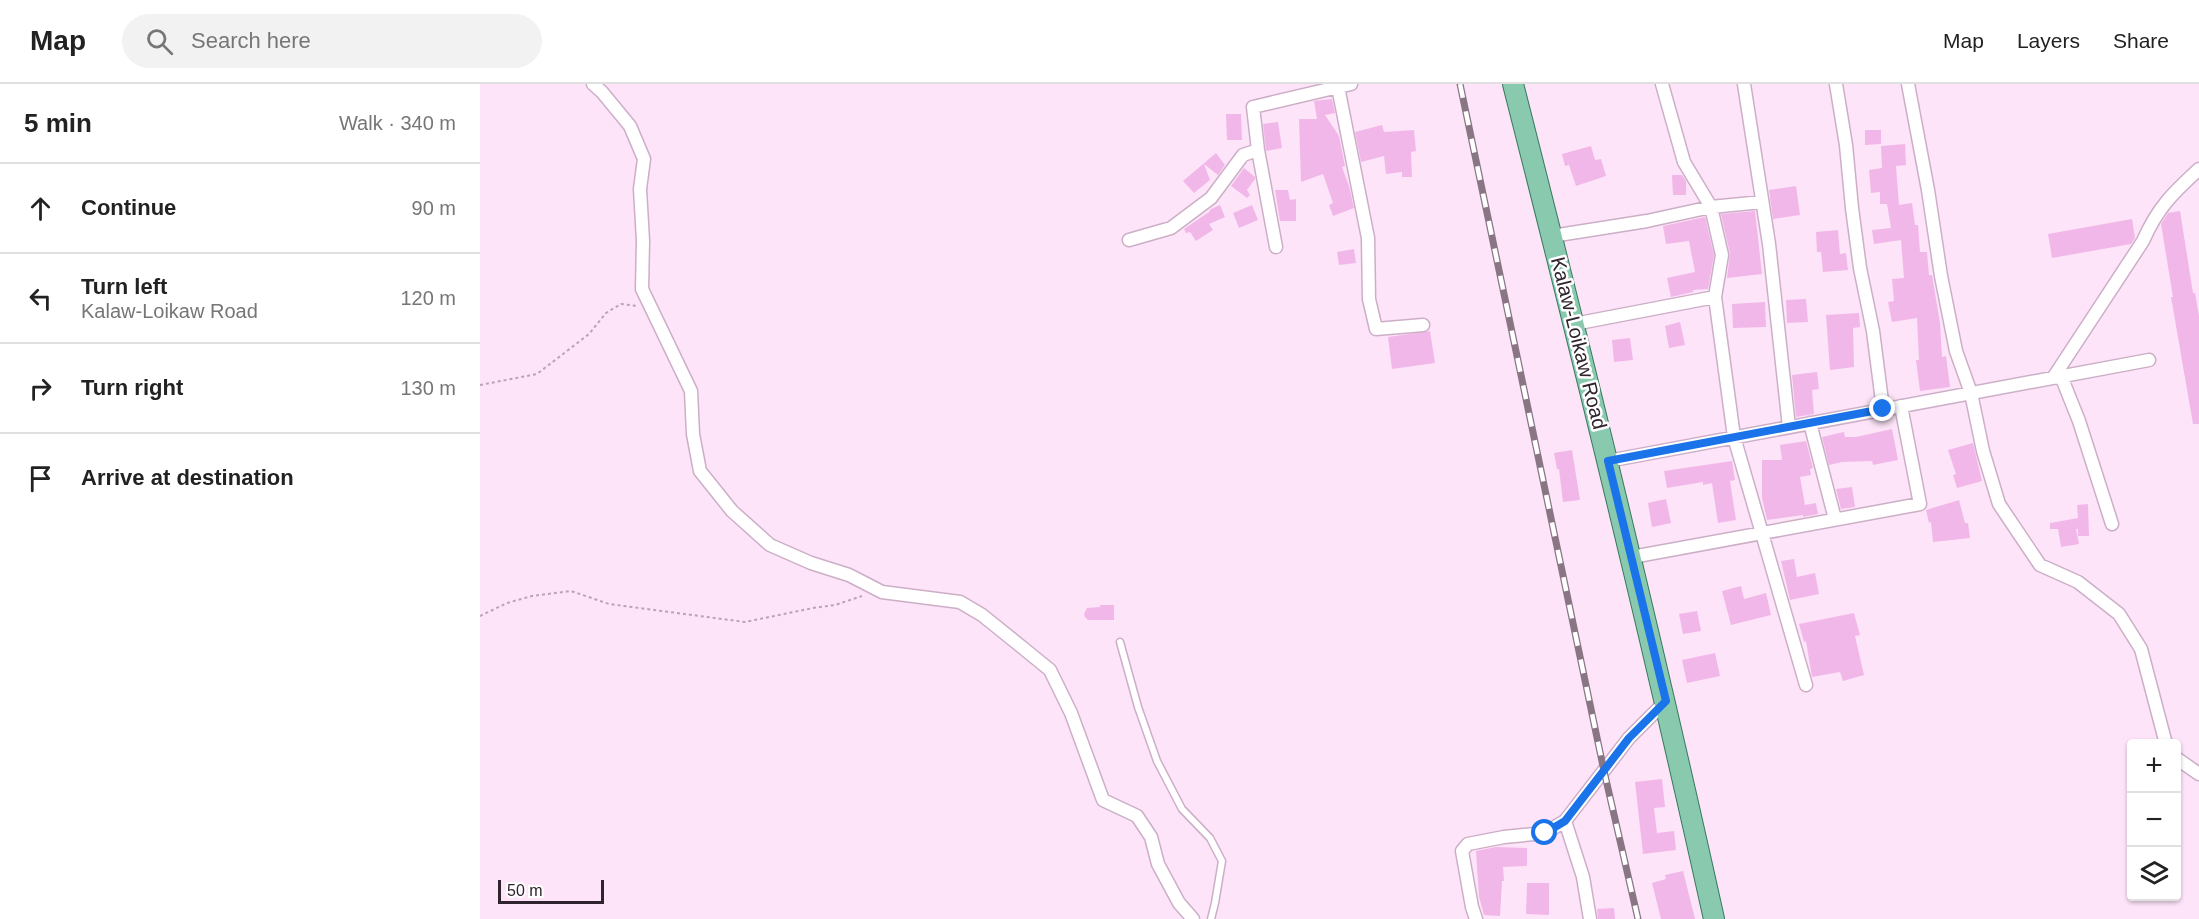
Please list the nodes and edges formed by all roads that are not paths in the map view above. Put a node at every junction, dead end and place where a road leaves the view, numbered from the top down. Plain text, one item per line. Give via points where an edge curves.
1 (593, 84) edge
2 (1351, 84) edge
3 (1513, 84) edge
4 (1662, 84) edge
5 (1744, 84) edge
6 (1836, 84) edge
7 (1908, 84) edge
8 (1338, 87) junction
9 (1258, 150) junction
10 (2199, 169) edge
11 (1762, 202) junction
12 (1711, 207) junction
13 (1552, 236) junction
14 (1129, 240) dead end
15 (1276, 247) dead end
16 (1715, 297) junction
17 (1574, 324) junction
18 (1423, 325) dead end
19 (2149, 360) dead end
20 (2057, 377) junction
21 (1971, 393) junction
22 (1901, 406) junction
23 (1883, 409) junction
24 (1810, 423) junction
25 (1789, 427) junction
26 (1734, 437) junction
27 (1608, 461) junction
28 (1835, 519) junction
29 (2112, 524) dead end
30 (1762, 533) junction
31 (1632, 557) junction
32 (1120, 642) dead end
33 (1806, 685) dead end
34 (1666, 701) junction
35 (2165, 739) edge
36 (2181, 761) edge
37 (2199, 774) edge
38 (1565, 821) junction
39 (1193, 919) edge
40 (1211, 919) edge
41 (1476, 919) edge
42 (1590, 919) edge
43 (1714, 919) edge

1 - 39 street via 630,126 644,159 640,189 642,289 691,391 700,471 732,511 770,545 882,592 960,602 1050,670 1071,713 1103,800 1137,816 1151,837 1158,864 1179,903
2 - 8 street
3 - 13 main road, Kalaw-Loikaw Road
4 - 12 street via 1684,162
5 - 11 street
6 - 23 street
7 - 21 street via 1956,351
8 - 9 street via 1253,107
8 - 18 street via 1368,238 1369,299 1376,329
9 - 14 street via 1243,155 1211,198 1172,228
9 - 15 street
10 - 20 street via 2152,219 2143,241
11 - 12 street
11 - 25 street
12 - 13 street
12 - 16 street via 1722,255
13 - 17 main road, Kalaw-Loikaw Road
16 - 17 street
16 - 26 street
17 - 27 main road, Kalaw-Loikaw Road
19 - 20 street
20 - 21 street
20 - 29 street via 2079,421
21 - 22 street
21 - 35 street via 1999,504 2040,565 2078,582 2119,614 2141,649
22 - 23 street
22 - 28 street via 1920,504
23 - 24 street
24 - 25 street
24 - 28 street
25 - 26 street
26 - 27 street
26 - 30 street
27 - 31 main road, Kalaw-Loikaw Road
28 - 30 street
30 - 31 street
30 - 33 street
31 - 34 main road, Kalaw-Loikaw Road
32 - 40 lane via 1157,760 1182,809 1210,838 1222,861
34 - 38 street via 1629,738
34 - 43 main road, Kalaw-Loikaw Road
36 - 37 street
38 - 41 street via 1545,833 1486,840 1464,847
38 - 42 street via 1583,877

